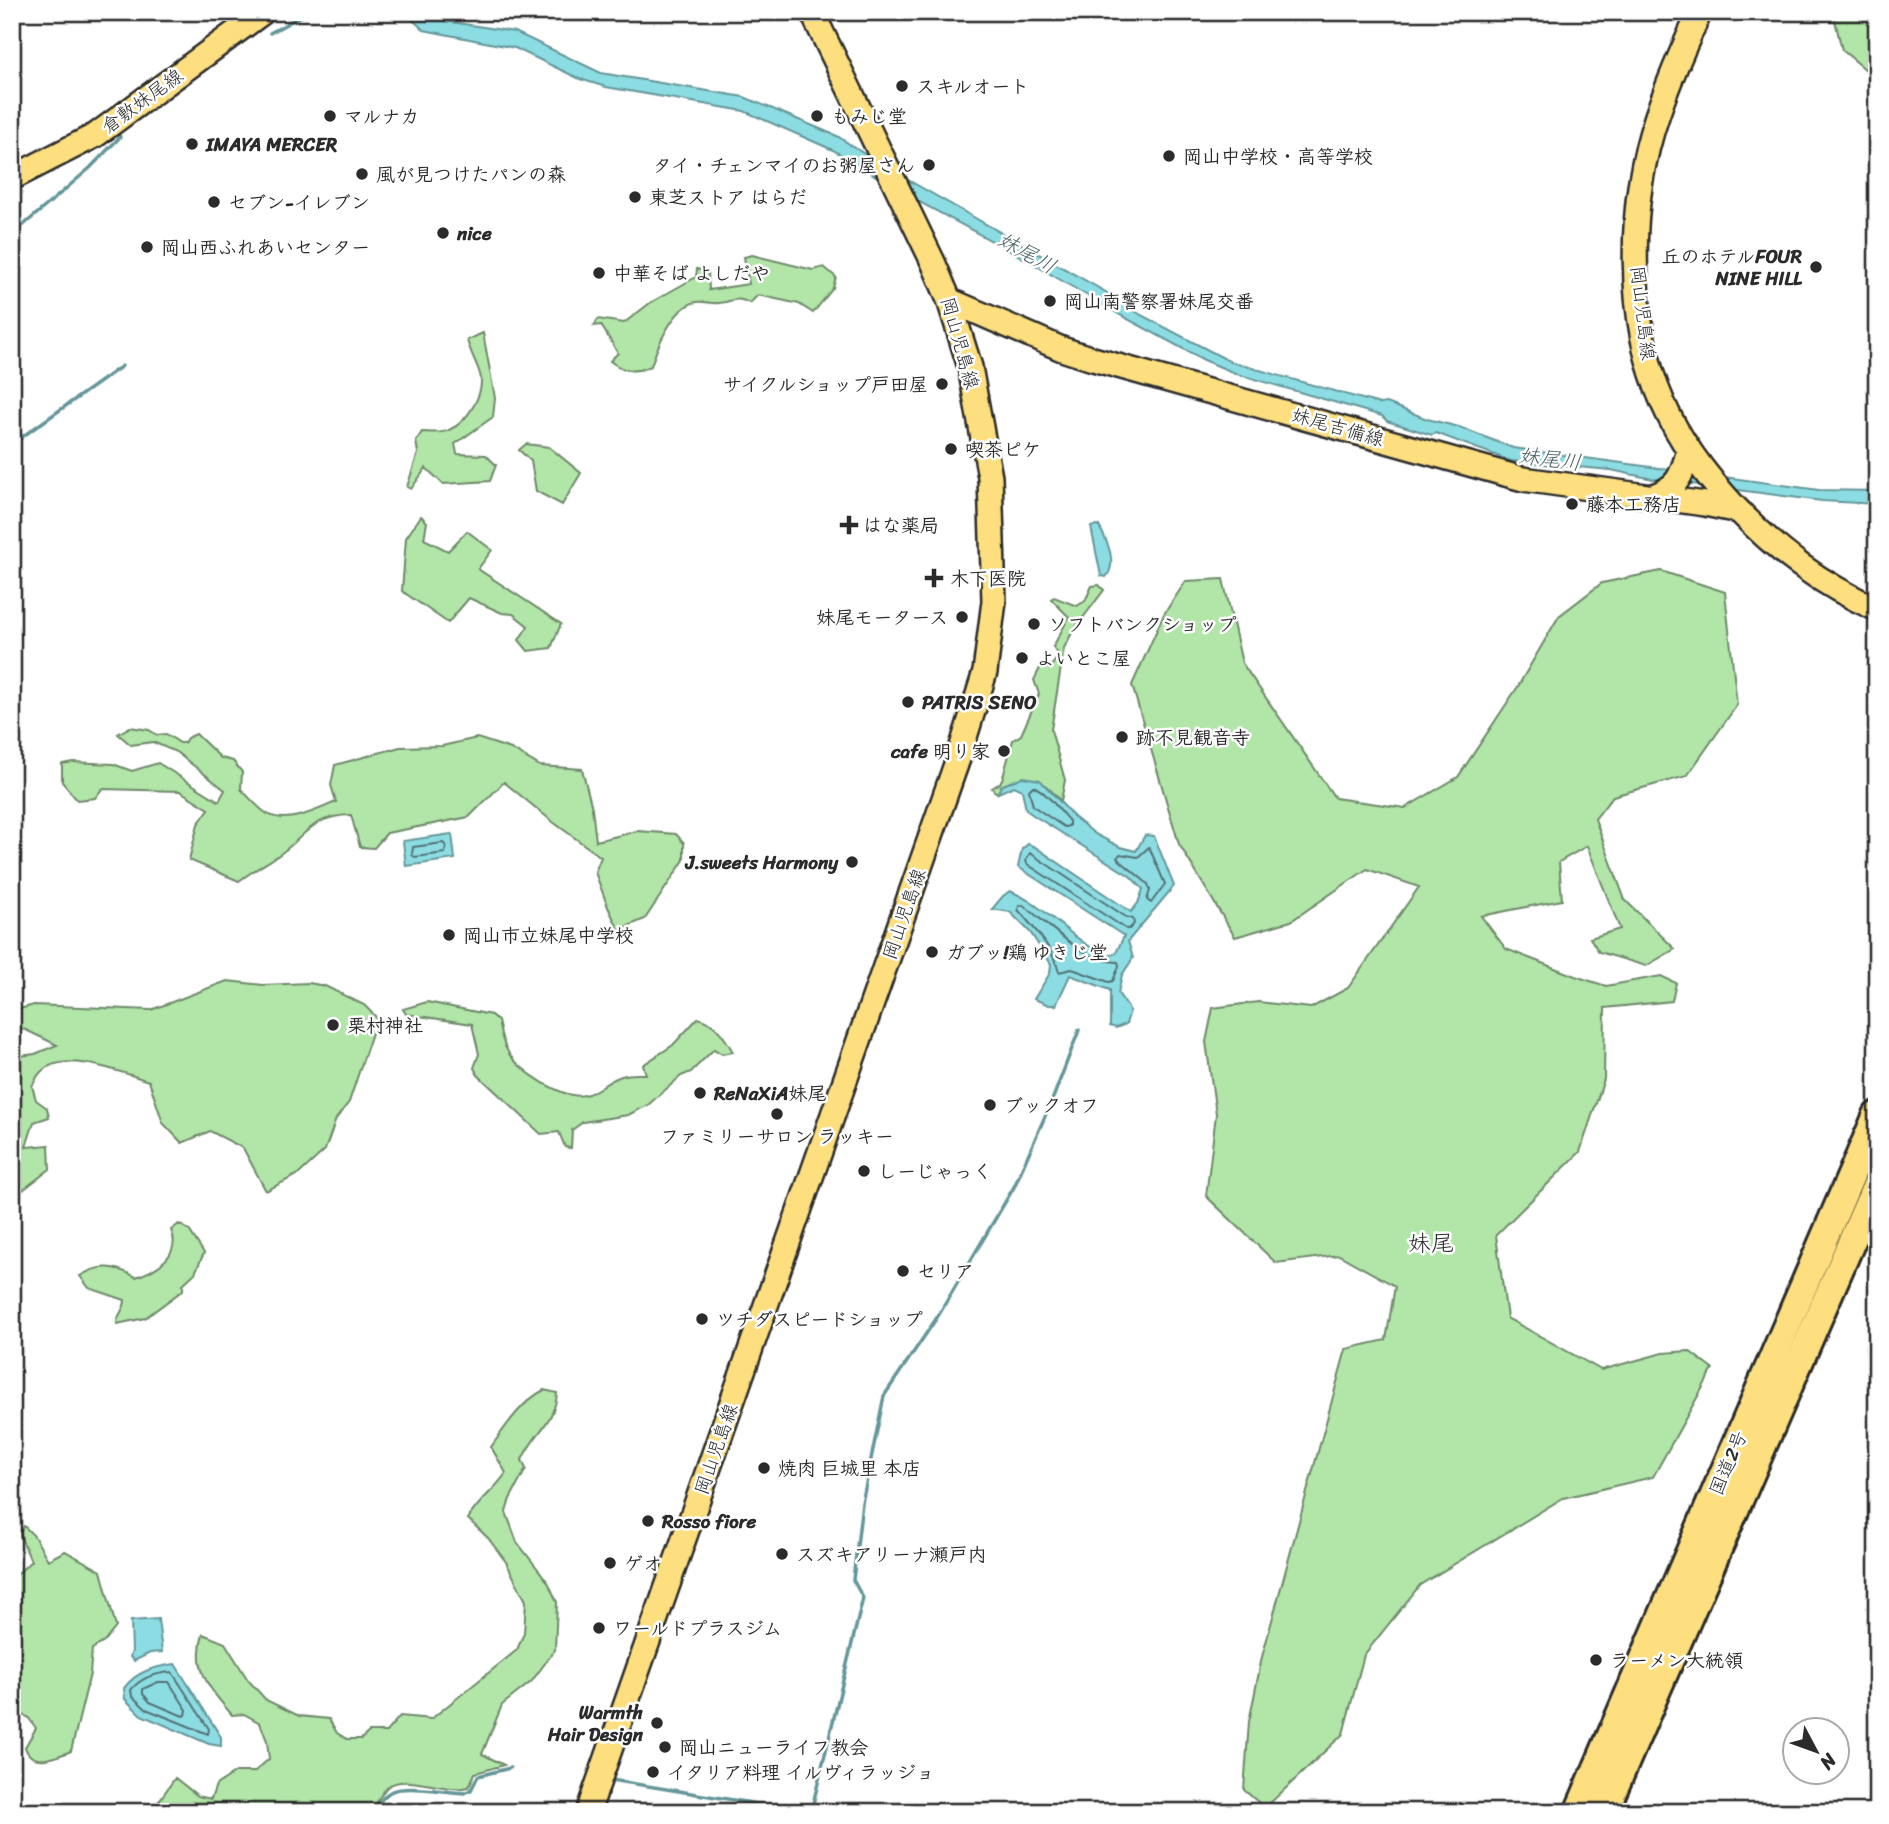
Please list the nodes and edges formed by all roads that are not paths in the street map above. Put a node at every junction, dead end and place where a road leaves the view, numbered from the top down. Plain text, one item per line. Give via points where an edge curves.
1 (263, 12) edge
2 (812, 12) edge
3 (1700, 12) edge
4 (12, 178) edge
5 (949, 300) junction
6 (1689, 450) junction
7 (1651, 497) junction
8 (1739, 511) junction
9 (1877, 609) edge
10 (1877, 1115) edge
11 (1877, 1183) edge
12 (588, 1812) edge
13 (1578, 1812) edge
14 (1604, 1812) edge

1 - 4 main road, 倉敷妹尾線 via 96,135
2 - 5 main road, 岡山児島線
3 - 6 main road, 岡山児島線 via 1656,117 1644,165 1636,250 1642,333 1651,372
5 - 7 main road, 妹尾吉備線 via 1093,359 1523,479
5 - 12 main road, 岡山児島線 via 970,367 990,477 994,601 985,672
6 - 7 main road via 1679,480
6 - 8 main road, 岡山児島線
7 - 8 main road, 妹尾吉備線
8 - 9 main road, 岡山児島線 via 1767,540 1814,576
10 - 13 highway, 国道2号
11 - 14 highway, 国道2号

